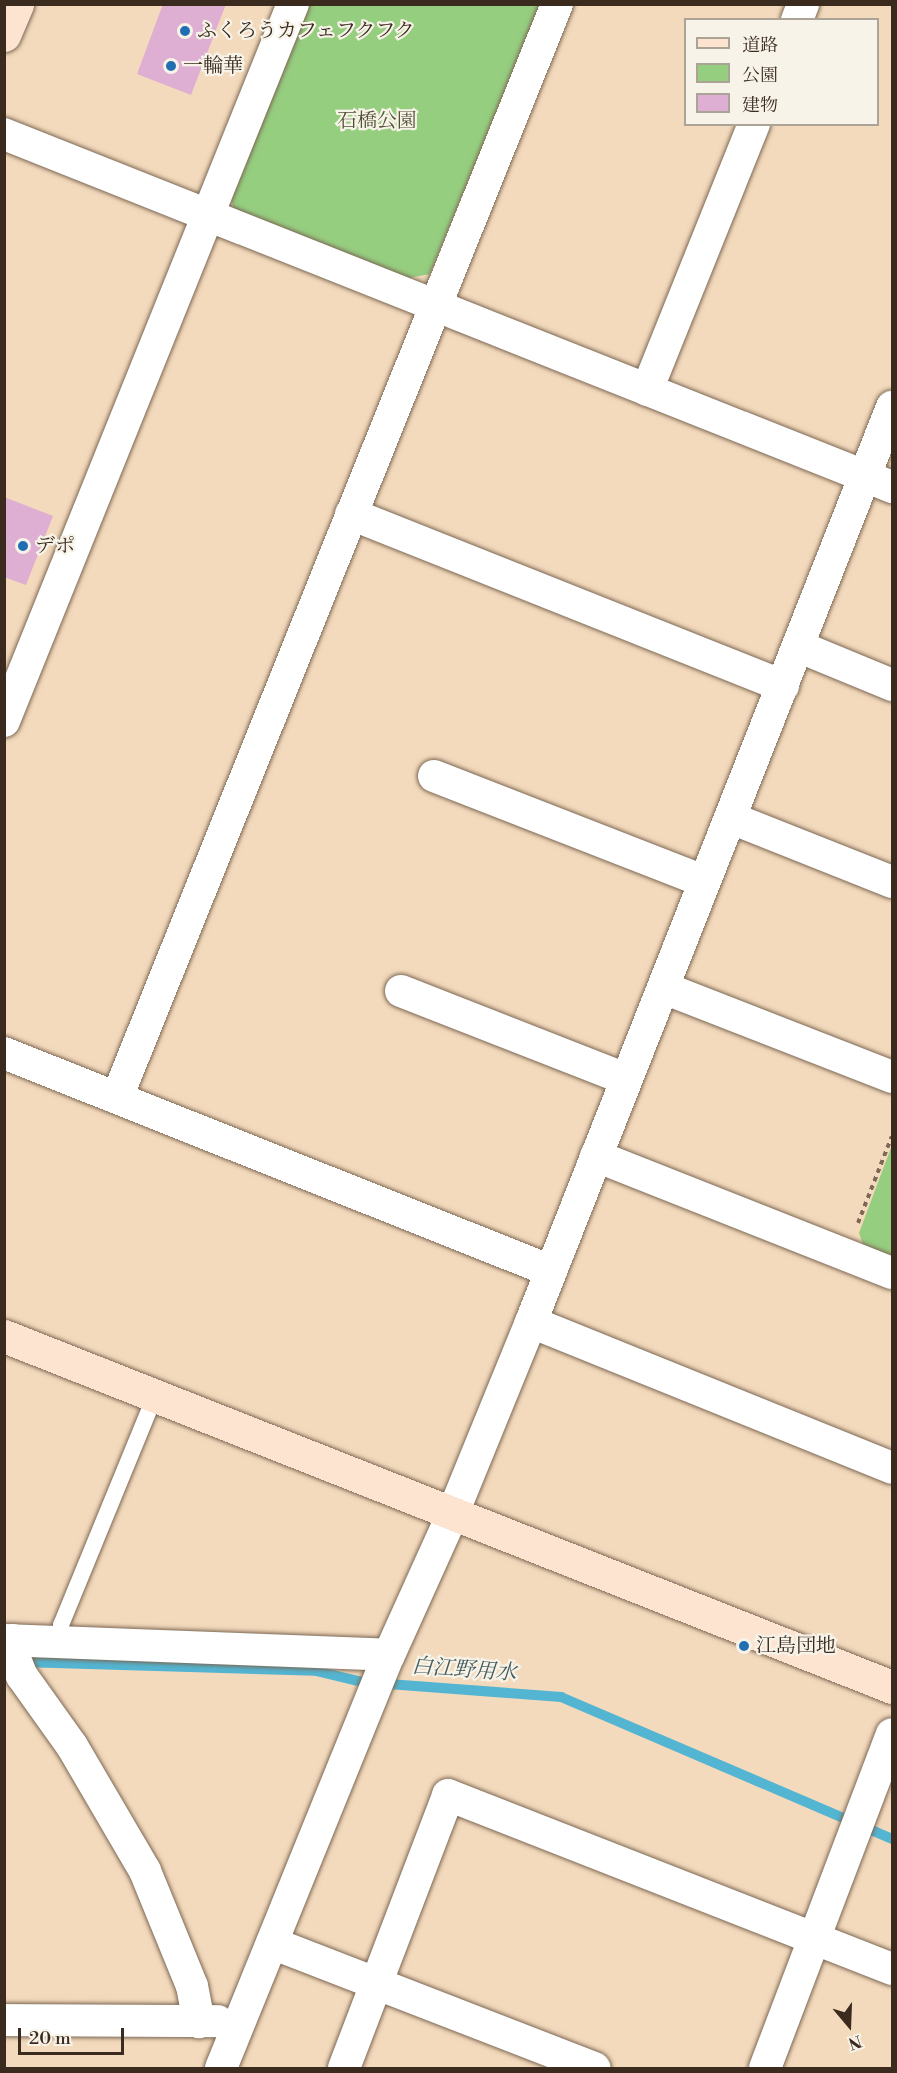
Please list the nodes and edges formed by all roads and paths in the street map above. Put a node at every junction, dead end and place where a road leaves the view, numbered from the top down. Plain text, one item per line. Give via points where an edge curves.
1 (17, 4) edge
2 (293, 4) edge
3 (556, 4) edge
4 (4, 35) edge
5 (753, 126) edge
6 (4, 134) edge
7 (209, 212) junction
8 (435, 306) junction
9 (647, 390) junction
10 (892, 407) edge
11 (879, 482) edge
12 (351, 514) junction
13 (800, 647) junction
14 (892, 685) edge
15 (783, 686) junction
16 (4, 721) edge
17 (434, 776) dead end
18 (731, 818) junction
19 (703, 881) junction
20 (892, 882) edge
21 (664, 988) junction
22 (401, 991) dead end
23 (4, 1053) edge
24 (892, 1077) edge
25 (625, 1079) junction
26 (118, 1095) junction
27 (892, 1136) edge
28 (596, 1156) junction
29 (845, 1254) junction
30 (551, 1271) junction
31 (892, 1273) edge
32 (531, 1322) junction
33 (4, 1336) edge
34 (155, 1395) junction
35 (892, 1468) edge
36 (453, 1513) junction
37 (61, 1642) junction
38 (12, 1651) edge
39 (382, 1673) junction
40 (892, 1687) edge
41 (892, 1734) edge
42 (815, 1938) junction
43 (272, 1943) junction
44 (892, 1969) edge
45 (378, 1984) junction
46 (4, 2020) edge
47 (240, 2021) junction
48 (199, 2022) junction
49 (221, 2068) edge
50 (344, 2068) edge
51 (595, 2068) edge
52 (765, 2068) edge

1 - 4 street
2 - 7 street
3 - 8 street
5 - 9 street
6 - 7 street
7 - 8 street
7 - 16 street
8 - 9 street
8 - 12 street
9 - 11 street
10 - 11 street
11 - 13 street
12 - 15 street
12 - 26 street
13 - 14 street
13 - 15 street
15 - 18 street
17 - 19 street
18 - 19 street
18 - 20 street
19 - 21 street
21 - 24 street
21 - 25 street
22 - 25 street
23 - 26 street
25 - 28 street
26 - 30 street
27 - 29 path
28 - 29 street
28 - 30 street
29 - 31 street
30 - 32 street
32 - 35 street
32 - 36 street
33 - 34 street
34 - 36 street
34 - 37 lane via 61,1625
36 - 39 street
36 - 40 street
37 - 38 street
37 - 39 street
38 - 48 street via 145,1871 192,1986
39 - 43 street
41 - 42 street
42 - 44 street
42 - 45 street via 448,1795
42 - 52 street
43 - 45 street
43 - 47 street
45 - 50 street
45 - 51 street
46 - 48 street
47 - 48 street
47 - 49 street

